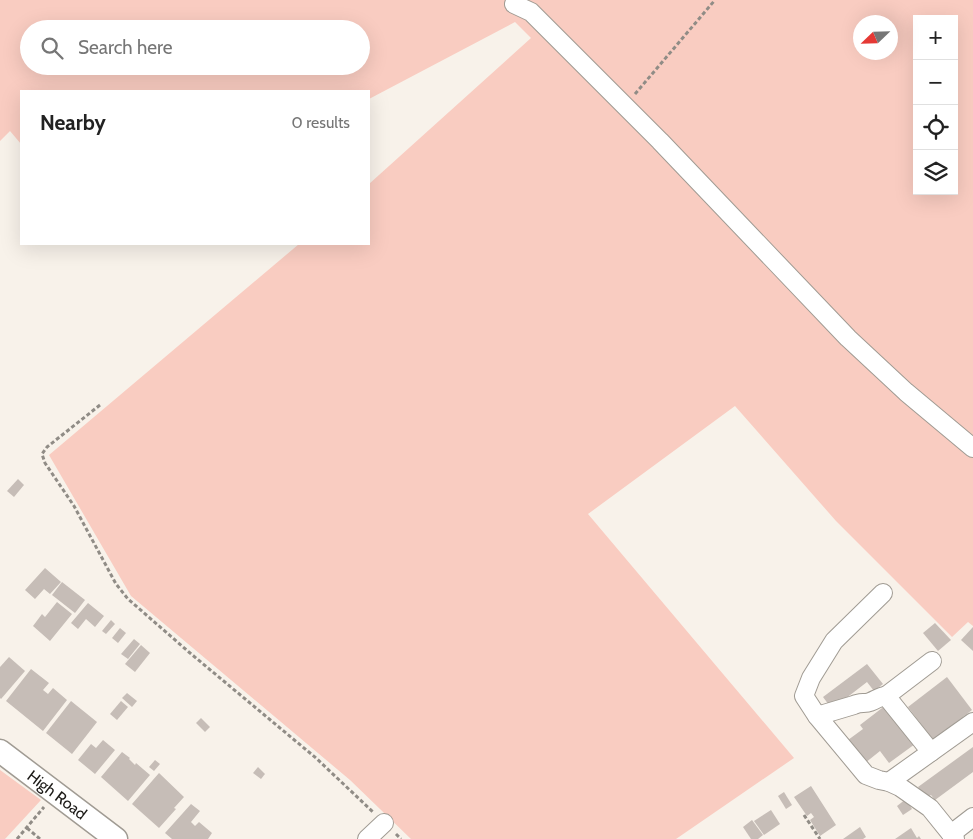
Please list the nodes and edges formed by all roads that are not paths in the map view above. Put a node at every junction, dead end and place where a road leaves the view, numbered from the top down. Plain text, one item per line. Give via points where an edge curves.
1 (514, 4) dead end
2 (973, 448) edge
3 (883, 593) dead end
4 (932, 661) dead end
5 (886, 696) junction
6 (817, 716) junction
7 (973, 722) edge
8 (0, 751) edge
9 (931, 752) junction
10 (889, 782) junction
11 (973, 817) edge
12 (384, 823) road end
13 (953, 836) edge
14 (116, 839) edge
15 (367, 839) edge

1 - 2 lane via 531,12 667,148 848,338
3 - 6 lane via 834,641 810,678 804,696
4 - 5 lane
5 - 6 lane
5 - 9 lane
6 - 10 lane via 866,775
7 - 9 lane
8 - 14 main road, High Road
9 - 10 lane
10 - 13 lane via 930,808
11 - 13 lane
12 - 15 lane

